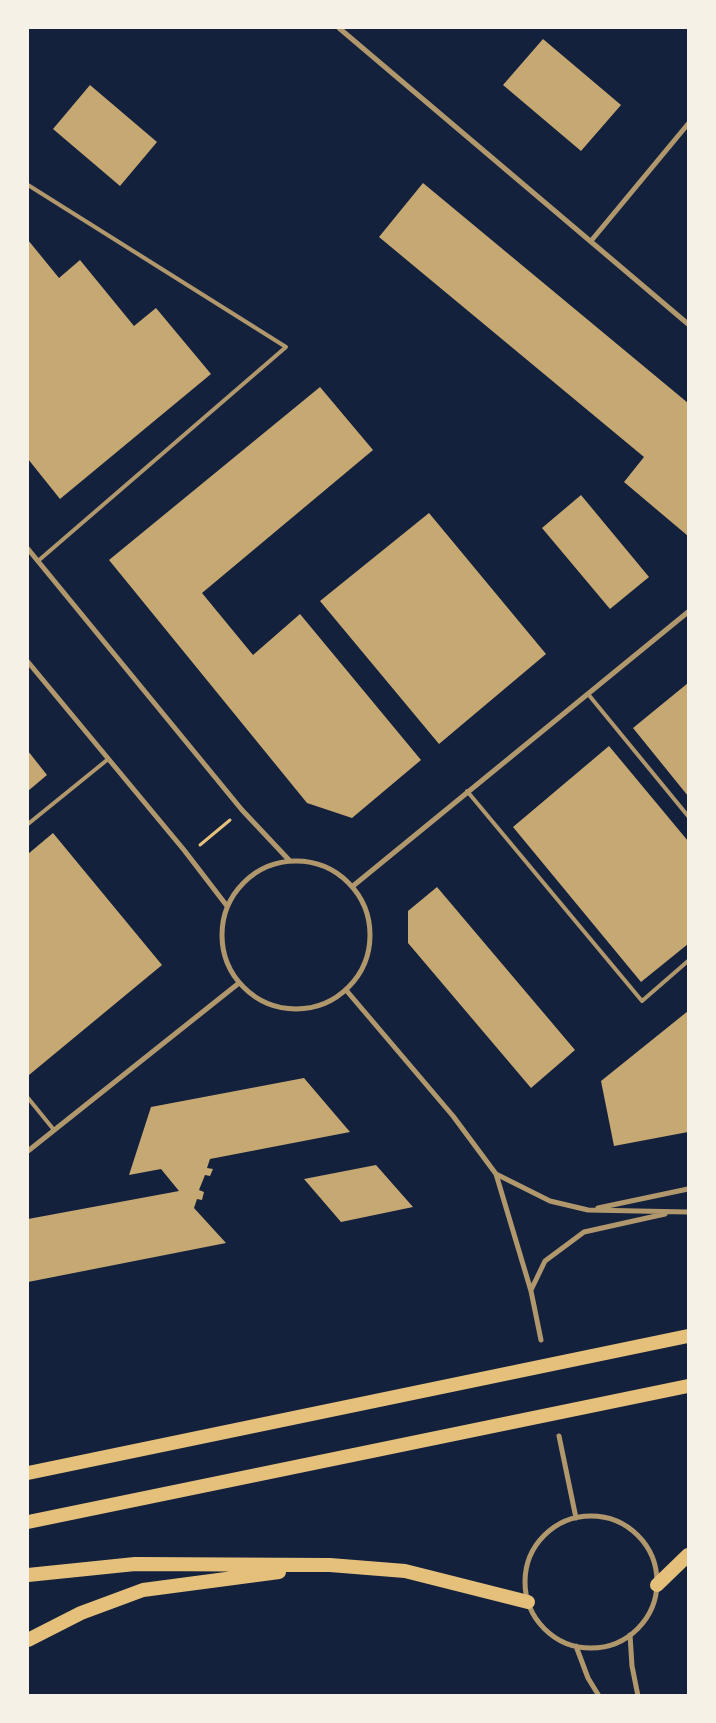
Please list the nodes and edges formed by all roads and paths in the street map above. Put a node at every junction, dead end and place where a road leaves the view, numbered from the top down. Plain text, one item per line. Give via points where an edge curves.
1 (339, 28) edge
2 (688, 124) edge
3 (28, 184) edge
4 (591, 241) junction
5 (688, 324) edge
6 (28, 549) edge
7 (38, 561) junction
8 (688, 612) edge
9 (28, 662) edge
10 (588, 694) junction
11 (107, 760) junction
12 (467, 791) junction
13 (242, 810) junction
14 (688, 816) edge
15 (28, 824) edge
16 (188, 856) junction
17 (289, 860) junction
18 (353, 886) junction
19 (227, 906) junction
20 (688, 961) edge
21 (238, 983) junction
22 (346, 990) junction
23 (28, 1098) edge
24 (54, 1130) junction
25 (28, 1151) edge
26 (496, 1174) junction
27 (688, 1189) edge
28 (588, 1210) junction
29 (673, 1212) junction
30 (688, 1212) edge
31 (531, 1291) junction
32 (688, 1336) edge
33 (540, 1340) dead end
34 (688, 1386) edge
35 (558, 1436) dead end
36 (28, 1472) edge
37 (576, 1518) junction
38 (28, 1522) edge
39 (688, 1555) edge
40 (330, 1565) junction
41 (28, 1576) edge
42 (658, 1584) junction
43 (528, 1602) junction
44 (630, 1635) junction
45 (28, 1640) edge
46 (576, 1646) junction
47 (599, 1696) edge
48 (638, 1696) edge

1 - 4 street
2 - 4 street
3 - 7 lane via 286,347
4 - 5 street
6 - 7 street
7 - 13 street
8 - 10 street
9 - 11 street
10 - 12 street
10 - 14 lane
11 - 15 lane
11 - 16 street
12 - 18 street
12 - 20 lane via 642,1001
13 - 16 path
13 - 17 street
16 - 19 street
17 - 18 street via 314,862 336,872
17 - 19 street via 252,874 237,889
18 - 22 street via 368,913 371,941 363,968
19 - 21 street via 221,932 225,960
21 - 22 street via 262,1002 291,1010 320,1006
21 - 24 street
22 - 26 street via 453,1116
23 - 24 lane
24 - 25 street
26 - 28 street via 550,1201
26 - 31 street
27 - 28 street
28 - 29 street
29 - 30 street
29 - 31 street via 584,1232 545,1261
31 - 33 street
32 - 36 highway
34 - 38 highway
35 - 37 street
37 - 42 street via 612,1519 634,1531 654,1560
37 - 43 street via 552,1529 534,1550 526,1575
39 - 42 highway
40 - 41 highway via 135,1564
40 - 43 highway via 405,1570
40 - 45 highway via 143,1590 81,1613
42 - 44 street via 647,1618
43 - 46 street via 546,1630
44 - 46 street via 610,1645
44 - 48 street
46 - 47 street

